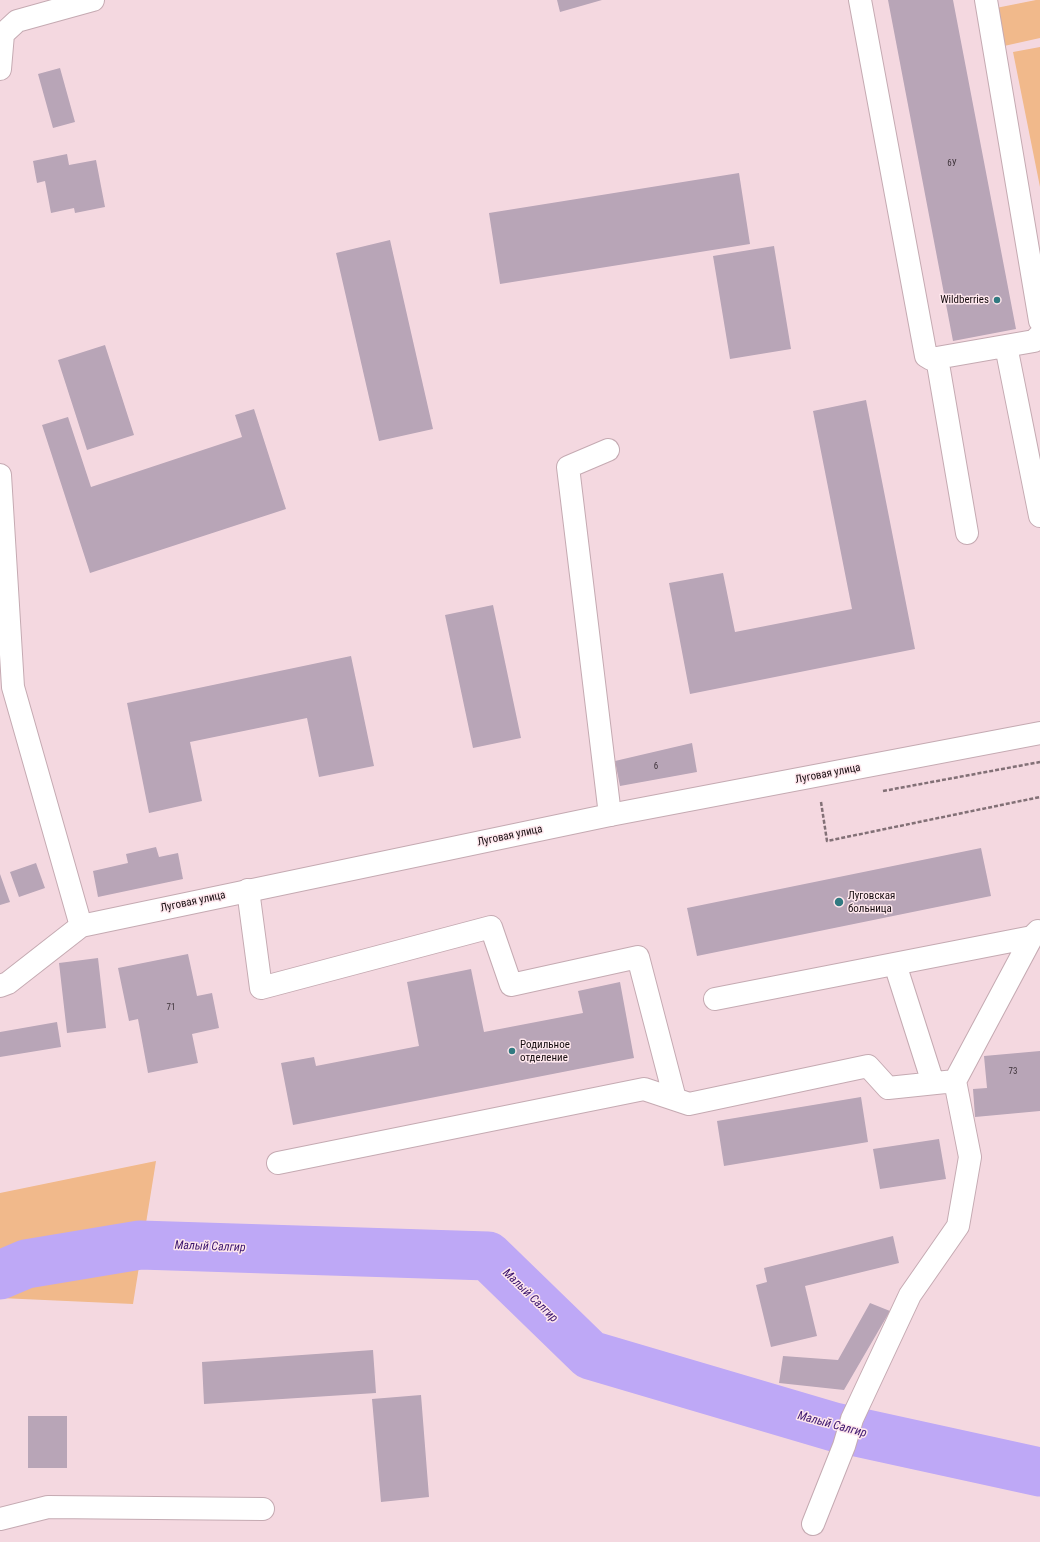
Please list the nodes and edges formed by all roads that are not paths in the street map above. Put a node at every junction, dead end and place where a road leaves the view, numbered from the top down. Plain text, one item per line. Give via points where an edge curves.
1 (93, 0) edge
2 (860, 0) edge
3 (986, 0) edge
4 (0, 66) edge
5 (0, 69) edge
6 (1036, 270) edge
7 (1040, 321) edge
8 (1040, 335) edge
9 (1006, 346) junction
10 (937, 358) junction
11 (608, 450) dead end
12 (0, 475) edge
13 (1040, 516) edge
14 (967, 533) dead end
15 (1040, 733) edge
16 (610, 815) junction
17 (248, 890) junction
18 (81, 926) junction
19 (1036, 933) edge
20 (895, 964) junction
21 (0, 986) edge
22 (714, 999) dead end
23 (955, 1081) junction
24 (933, 1083) junction
25 (674, 1099) junction
26 (278, 1162) dead end
27 (263, 1509) dead end
28 (0, 1519) edge
29 (813, 1524) dead end

1 - 4 main road via 17,21 3,34
2 - 10 main road via 926,356 931,359
3 - 6 main road
4 - 5 main road
6 - 7 main road
8 - 9 main road via 1034,341
9 - 10 main road
9 - 13 main road
10 - 14 main road
11 - 16 main road via 568,467
12 - 18 main road via 13,687
15 - 16 main road, Луговая улица
16 - 17 main road, Луговая улица
17 - 18 main road, Луговая улица
17 - 25 main road via 261,988 491,927 511,985 638,957
18 - 21 main road, Луговая улица via 8,983
19 - 20 main road
19 - 23 main road
20 - 22 main road
20 - 24 main road
23 - 24 main road
23 - 29 main road via 970,1157 958,1226 910,1295 852,1419
24 - 25 main road via 888,1088 868,1066 690,1104
25 - 26 main road via 644,1089
27 - 28 main road via 48,1507

